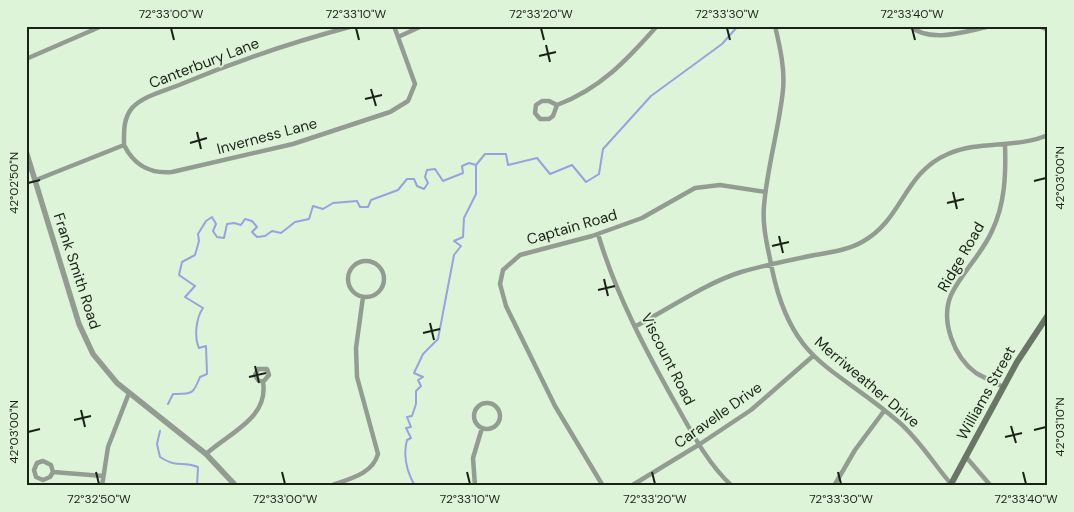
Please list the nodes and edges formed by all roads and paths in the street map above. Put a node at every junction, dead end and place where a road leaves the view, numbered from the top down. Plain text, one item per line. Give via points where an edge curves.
1 (102, 26) edge
2 (353, 26) edge
3 (394, 26) edge
4 (422, 26) edge
5 (657, 26) edge
6 (775, 26) edge
7 (910, 26) edge
8 (991, 26) edge
9 (1039, 26) edge
10 (1048, 30) edge
11 (398, 37) junction
12 (26, 58) edge
13 (557, 105) junction
14 (1048, 135) edge
15 (124, 145) junction
16 (1005, 145) junction
17 (26, 152) edge
18 (28, 160) edge
19 (36, 180) junction
20 (765, 192) junction
21 (598, 234) junction
22 (771, 265) junction
23 (363, 297) junction
24 (1048, 315) edge
25 (636, 326) junction
26 (813, 356) junction
27 (263, 382) dead end
28 (1003, 387) junction
29 (129, 393) junction
30 (884, 411) junction
31 (482, 428) junction
32 (700, 444) junction
33 (206, 454) junction
34 (966, 457) junction
35 (53, 472) junction
36 (103, 476) junction
37 (951, 485) edge
38 (102, 486) edge
39 (236, 486) edge
40 (330, 486) edge
41 (475, 486) edge
42 (602, 486) edge
43 (631, 486) edge
44 (732, 486) edge
45 (834, 486) edge
46 (991, 486) edge

1 - 12 street
2 - 15 street, Canterbury Lane via 228,65 143,100 131,109 126,118
3 - 11 street, Inverness Lane
4 - 11 street
5 - 13 street via 610,76 589,91
6 - 20 street, Merriweather Drive via 783,89
7 - 8 street via 921,34 932,35
9 - 10 street
11 - 15 street, Inverness Lane via 415,84 408,101 390,112 293,144 172,172 142,168
13 - 13 street via 553,116 547,120 536,114 535,107 540,102 549,100
14 - 16 street
15 - 19 street
16 - 22 street via 966,148 929,164 910,184 890,217 860,243 839,251
16 - 28 street, Ridge Road via 1003,193 995,225 951,296 947,321 955,346 967,364
17 - 18 street, Frank Smith Road
18 - 19 street, Frank Smith Road
19 - 29 street, Frank Smith Road via 82,333 102,365
20 - 21 street, Captain Road via 705,185 682,193 647,216
20 - 22 street, Merriweather Drive via 763,220
21 - 25 street, Viscount Road
21 - 42 street, Captain Road via 520,256 503,270 500,284 506,306 534,365
22 - 25 street via 724,278
22 - 26 street, Merriweather Drive via 787,319
23 - 23 street via 376,294 383,283 381,270 370,262 356,264 348,276 351,289
23 - 40 street via 357,340 357,376 378,454 368,470
24 - 28 main road, Williams Street
25 - 32 street, Viscount Road via 660,376
26 - 30 street, Merriweather Drive
26 - 32 street, Caravelle Drive via 756,406
27 - 33 street via 263,399 255,414
28 - 34 main road, Williams Street
29 - 33 street, Frank Smith Road
29 - 36 street via 108,447
30 - 37 street, Merriweather Drive via 914,437
30 - 45 street
31 - 31 street via 491,428 498,422 499,412 493,405 483,404 475,410 474,420
31 - 41 street via 473,458
32 - 43 street, Caravelle Drive
32 - 44 street, Viscount Road
33 - 39 street, Frank Smith Road
34 - 37 main road, Williams Street
34 - 46 street
35 - 35 street via 41,480 34,470 37,463 46,461
35 - 36 street
36 - 38 street

